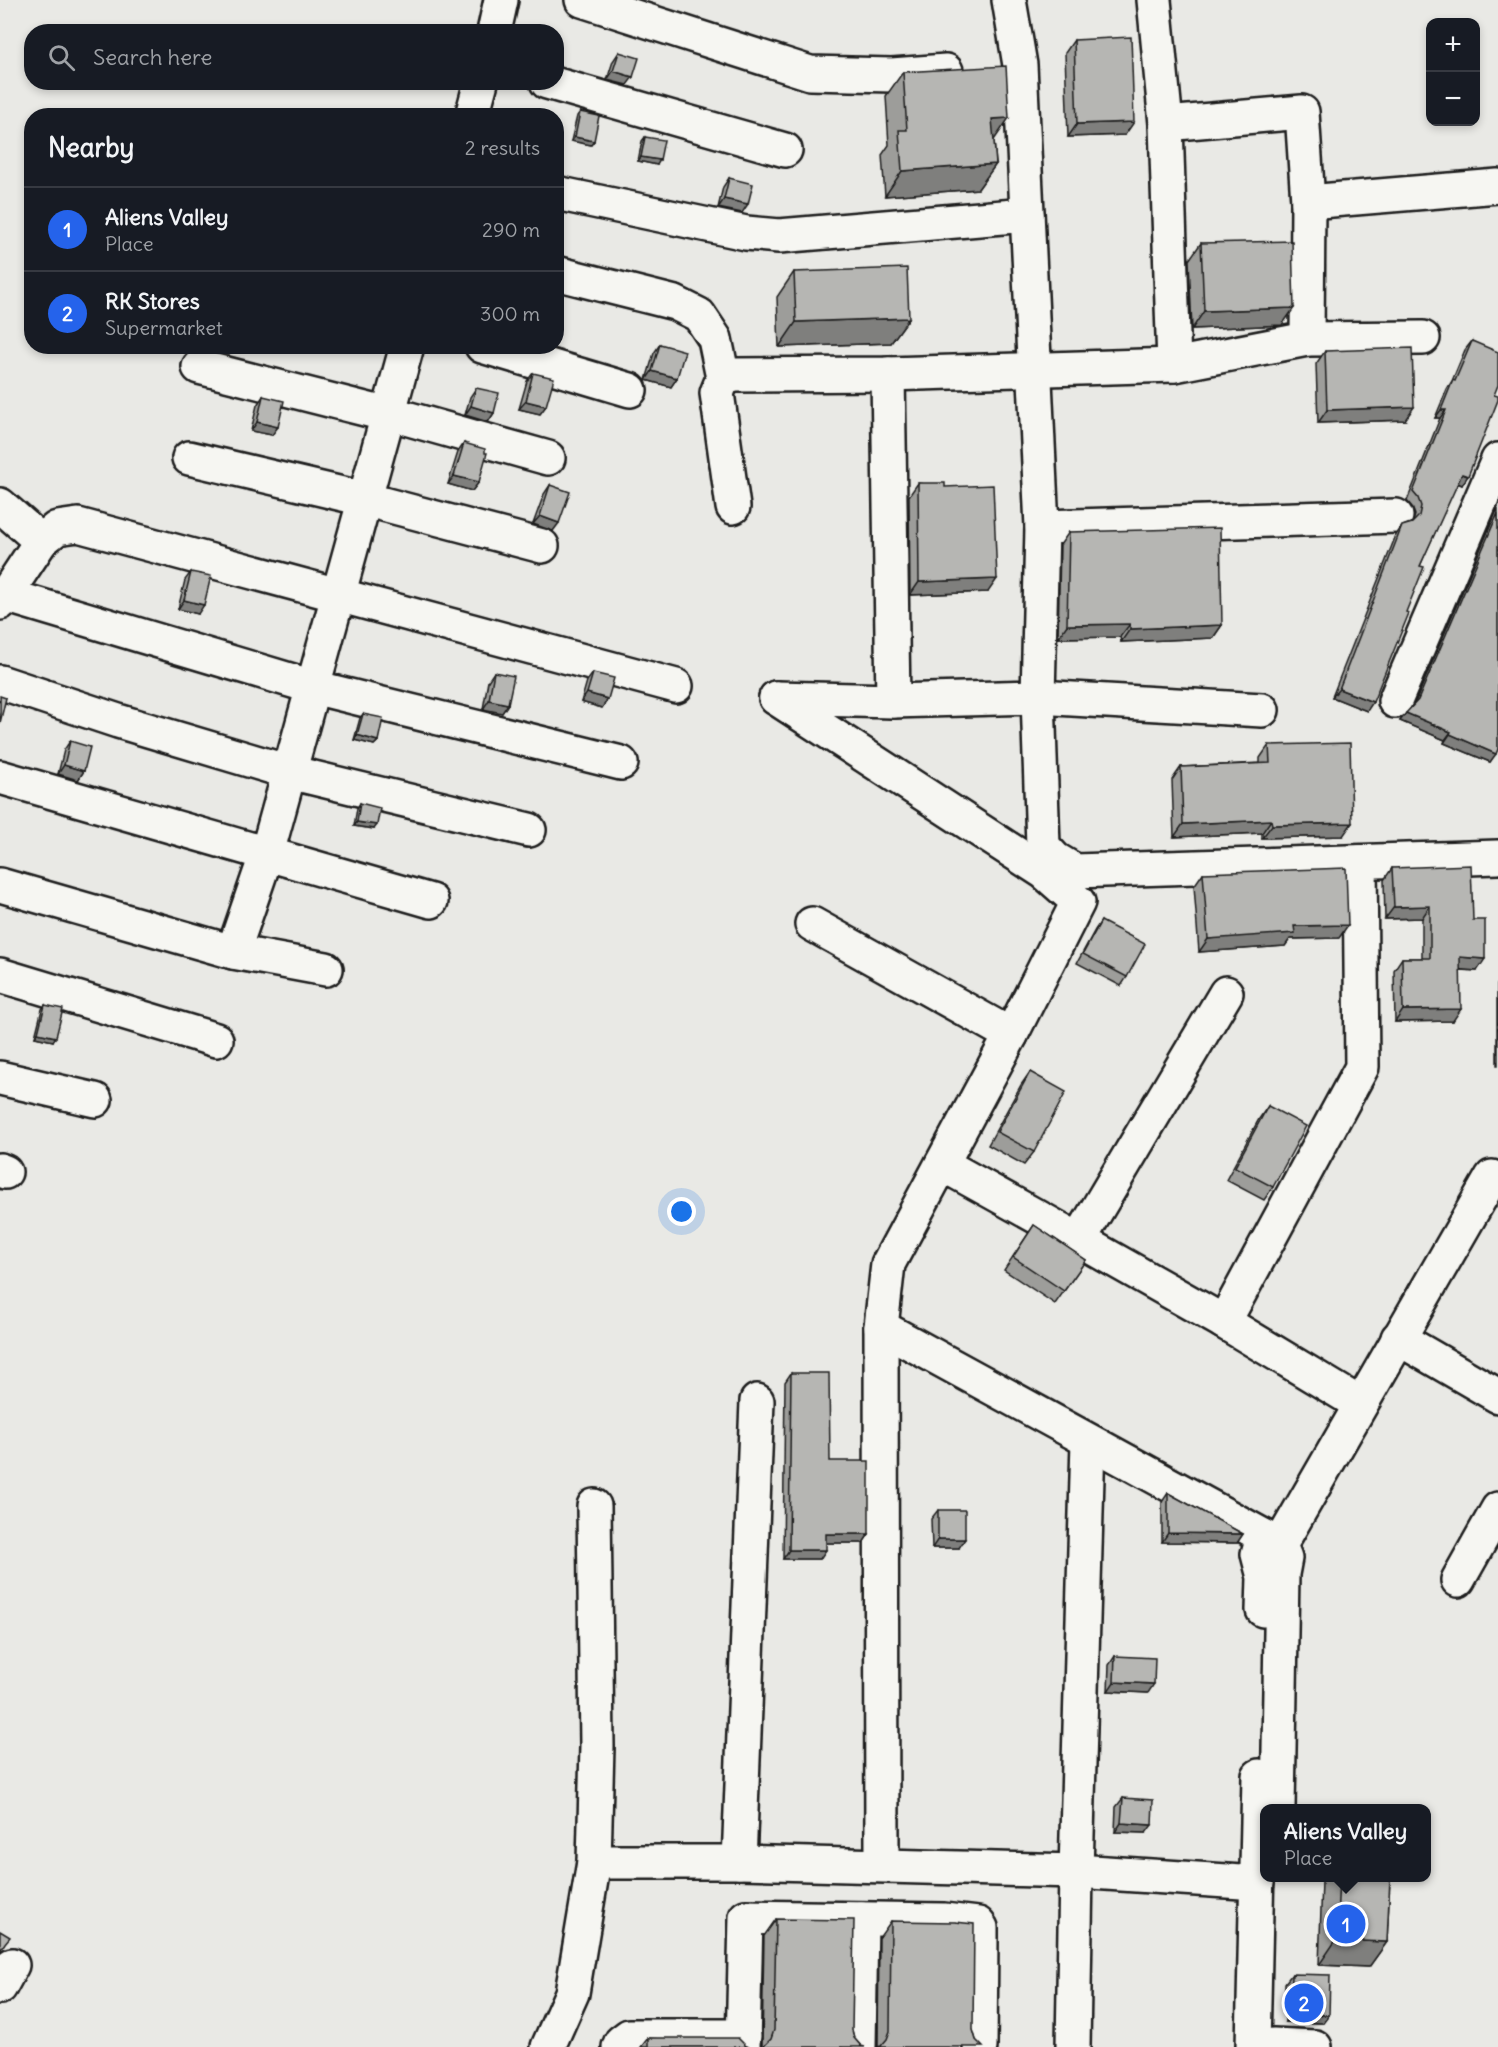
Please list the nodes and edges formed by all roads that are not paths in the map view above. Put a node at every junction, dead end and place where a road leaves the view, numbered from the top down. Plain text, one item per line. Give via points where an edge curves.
1 (501, 0) edge
2 (1009, 0) edge
3 (1154, 0) edge
4 (595, 2) edge
5 (496, 24) edge
6 (1020, 66) junction
7 (564, 87) edge
8 (479, 90) edge
9 (474, 108) edge
10 (1166, 124) junction
11 (785, 150) dead end
12 (1498, 186) edge
13 (564, 195) edge
14 (1308, 202) junction
15 (1027, 215) junction
16 (564, 275) edge
17 (1423, 338) dead end
18 (1307, 339) junction
19 (405, 354) edge
20 (509, 354) edge
21 (1174, 365) junction
22 (199, 367) dead end
23 (1035, 369) junction
24 (888, 374) junction
25 (723, 378) junction
26 (630, 390) dead end
27 (388, 412) junction
28 (189, 458) dead end
29 (548, 458) dead end
30 (1498, 460) edge
31 (364, 499) junction
32 (0, 504) edge
33 (733, 507) dead end
34 (1396, 516) dead end
35 (1042, 527) junction
36 (41, 541) junction
37 (542, 546) dead end
38 (337, 595) junction
39 (3, 599) edge
40 (0, 682) edge
41 (676, 686) dead end
42 (313, 687) junction
43 (1038, 697) junction
44 (893, 701) junction
45 (1395, 701) dead end
46 (1262, 710) dead end
47 (621, 763) dead end
48 (289, 772) junction
49 (0, 777) edge
50 (529, 830) dead end
51 (267, 853) junction
52 (1498, 857) edge
53 (1360, 862) junction
54 (0, 885) edge
55 (431, 901) dead end
56 (812, 924) dead end
57 (233, 952) junction
58 (326, 969) dead end
59 (0, 975) edge
60 (1226, 993) dead end
61 (1011, 1035) junction
62 (216, 1040) dead end
63 (0, 1078) edge
64 (95, 1100) dead end
65 (942, 1164) junction
66 (1498, 1180) edge
67 (1079, 1240) junction
68 (1224, 1322) junction
69 (881, 1327) junction
70 (1398, 1338) junction
71 (1498, 1396) edge
72 (757, 1401) dead end
73 (1360, 1404) junction
74 (1088, 1441) junction
75 (594, 1506) dead end
76 (1498, 1509) edge
77 (1272, 1558) junction
78 (1458, 1580) dead end
79 (1268, 1804) edge
80 (1278, 1804) edge
81 (594, 1862) junction
82 (739, 1862) junction
83 (882, 1865) junction
84 (1076, 1871) junction
85 (1260, 1880) edge
86 (1267, 1882) edge
87 (861, 1919) junction
88 (744, 2042) edge
89 (1266, 2046) edge
90 (548, 2047) edge
91 (619, 2047) edge
92 (859, 2047) edge
93 (980, 2047) edge
94 (1073, 2047) edge
95 (1315, 2047) edge

1 - 5 street
2 - 6 street
3 - 10 street
4 - 6 street via 810,73 892,75
6 - 15 street
7 - 11 street
8 - 9 street
10 - 14 street via 1302,112
10 - 21 street
12 - 14 street
13 - 15 street via 747,233 779,236
14 - 18 street
15 - 23 street
16 - 25 street via 675,303 699,315 715,339
17 - 18 street
18 - 21 street
19 - 27 street
20 - 26 street
21 - 23 street
22 - 27 street
23 - 24 street
23 - 35 street
24 - 25 street
24 - 44 street
25 - 33 street via 717,393
27 - 29 street
27 - 31 street
28 - 31 street
30 - 45 street
31 - 37 street
31 - 38 street
32 - 36 street
34 - 35 street
35 - 43 street
36 - 38 street via 57,528 78,525
36 - 39 street
38 - 41 street
38 - 42 street
39 - 42 street
40 - 48 street
42 - 47 street
42 - 48 street
43 - 44 street
43 - 46 street
43 - 53 street via 1043,846 1054,859 1075,871
44 - 61 street via 776,698 1044,872 1078,902
48 - 50 street
48 - 51 street
49 - 51 street
51 - 55 street
51 - 57 street
52 - 53 street
53 - 68 street via 1362,1067
54 - 57 street
56 - 61 street
57 - 58 street
59 - 62 street
60 - 67 street
61 - 65 street
63 - 64 street
65 - 67 street
65 - 69 street via 888,1264
66 - 70 street via 1492,1177
67 - 68 street
68 - 73 street
69 - 74 street
69 - 83 street
70 - 71 street
70 - 73 street
72 - 82 street
73 - 77 street
74 - 77 street
74 - 84 street
75 - 81 street
76 - 78 street
77 - 79 street
77 - 80 street
81 - 82 street
81 - 90 street via 572,1992
82 - 83 street
83 - 84 street
84 - 85 street
84 - 94 street
86 - 89 street
87 - 88 street via 746,1917
87 - 92 street
87 - 93 street via 978,1924
88 - 91 street via 629,2036
89 - 95 street

